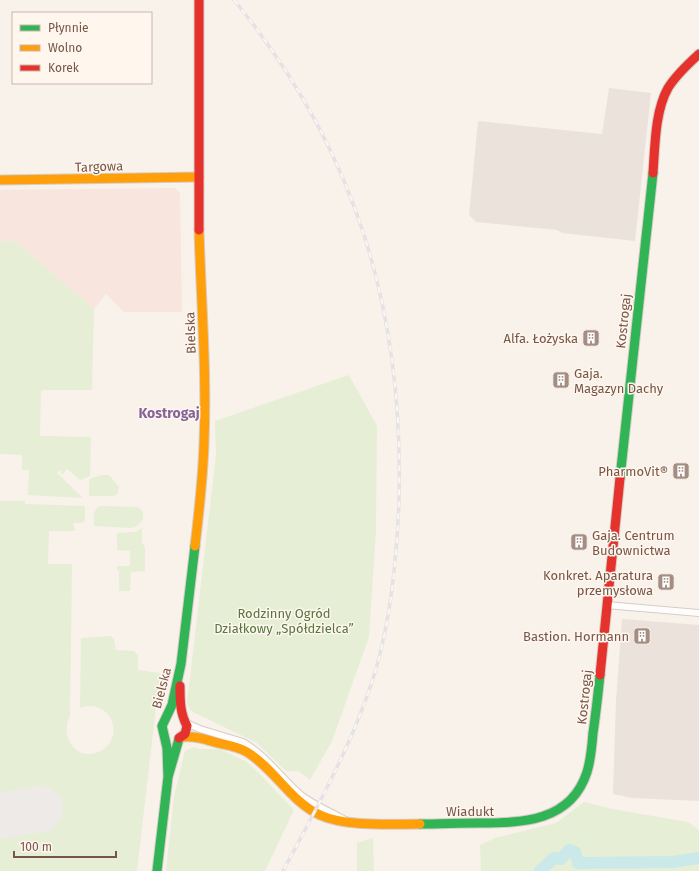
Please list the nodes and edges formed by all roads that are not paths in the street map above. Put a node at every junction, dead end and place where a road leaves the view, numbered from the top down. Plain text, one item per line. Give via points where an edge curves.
1 (199, 0) edge
2 (699, 54) edge
3 (199, 177) junction
4 (0, 180) edge
5 (606, 605) junction
6 (699, 613) edge
7 (181, 664) junction
8 (166, 718) junction
9 (185, 720) junction
10 (164, 734) junction
11 (180, 738) junction
12 (168, 777) junction
13 (580, 789) joint
14 (349, 822) junction
15 (157, 871) edge

1 - 3 street, Bielska
2 - 5 street, Kostrogaj via 672,81 664,93 659,113
3 - 4 street, Targowa
3 - 7 street, Bielska via 204,442
5 - 6 street
5 - 13 street, Kostrogaj via 591,756
7 - 8 street, Bielska via 172,705
7 - 9 street, Bielska via 180,706
8 - 9 street, Bielska via 177,715
8 - 10 street, Bielska via 162,726
9 - 11 street, Bielska via 187,730
9 - 14 street, Wiadukt via 200,729 249,745 267,759 308,800
10 - 11 street via 170,739
10 - 12 street, Bielska
11 - 12 street, Bielska
11 - 14 street, Wiadukt via 194,736 246,751 308,809 329,818
12 - 15 street, Bielska
13 - 14 street, Wiadukt via 572,800 556,810 520,822

